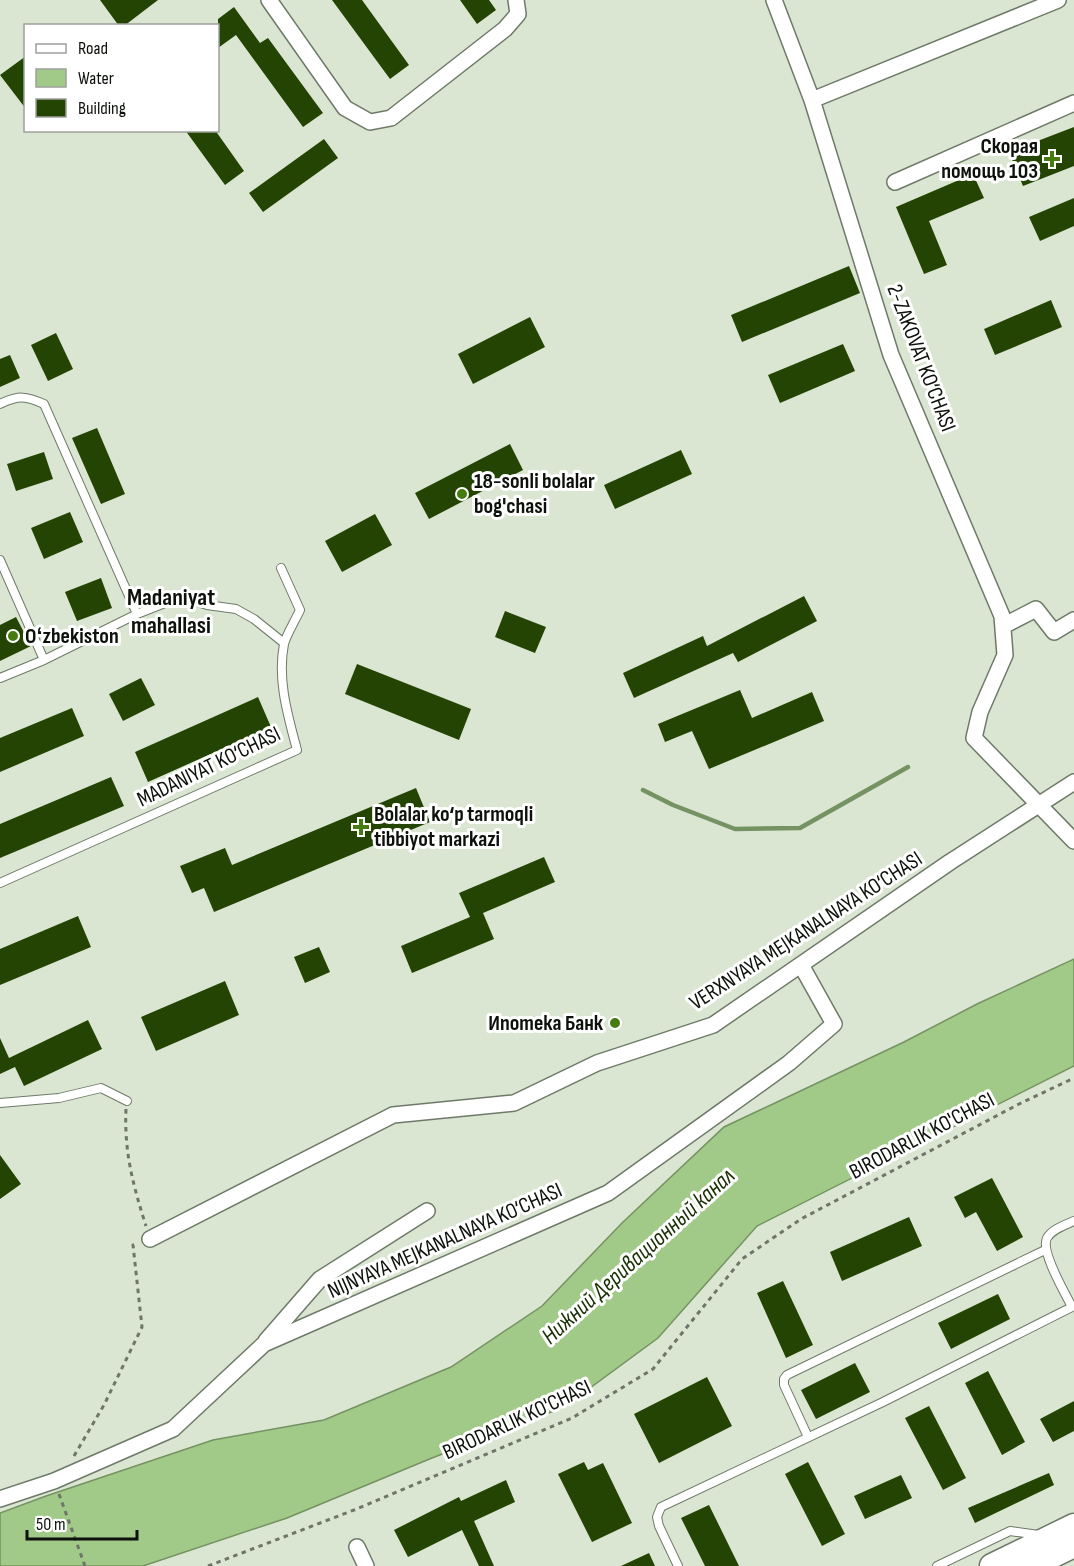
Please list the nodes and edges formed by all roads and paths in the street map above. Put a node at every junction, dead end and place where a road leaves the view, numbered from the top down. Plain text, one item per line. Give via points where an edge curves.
1 (269, 0) edge
2 (516, 0) edge
3 (774, 0) edge
4 (1058, 0) edge
5 (812, 100) junction
6 (1074, 103) edge
7 (895, 182) dead end
8 (0, 404) edge
9 (0, 560) edge
10 (281, 568) dead end
11 (137, 614) junction
12 (1074, 620) edge
13 (1003, 626) junction
14 (284, 643) junction
15 (44, 660) junction
16 (0, 678) edge
17 (1074, 782) edge
18 (1038, 804) junction
19 (1074, 841) edge
20 (0, 883) edge
21 (801, 965) junction
22 (1074, 1078) edge
23 (127, 1101) joint
24 (0, 1103) edge
25 (427, 1211) dead end
26 (1074, 1221) edge
27 (150, 1239) junction
28 (1045, 1250) junction
29 (1073, 1306) edge
30 (264, 1344) junction
31 (808, 1437) junction
32 (57, 1480) junction
33 (0, 1499) edge
34 (1074, 1526) edge
35 (1063, 1541) edge
36 (357, 1547) dead end
37 (85, 1566) edge
38 (208, 1566) edge
39 (366, 1566) edge
40 (678, 1566) edge
41 (937, 1566) edge
42 (992, 1566) edge
43 (1032, 1566) edge

1 - 2 street via 345,108 370,122 391,118 505,30 518,14
3 - 5 street, 2-ZAKOVAT KO‘CHASI
4 - 5 street
5 - 13 street, 2-ZAKOVAT KO‘CHASI via 891,355
6 - 7 street
8 - 11 lane via 27,396 45,404
9 - 15 lane
10 - 14 lane, MADANIYAT KO‘CHASI via 300,610
11 - 14 lane via 180,597 236,609
11 - 15 lane
12 - 13 street via 1054,632 1036,609
13 - 18 street, 2-ZAKOVAT KO‘CHASI via 1005,655 980,712 974,738
14 - 20 lane, MADANIYAT KO‘CHASI via 283,696 297,750
15 - 16 lane
17 - 18 street, VERXNYAYA MEJKANALNAYA KO‘CHASI
18 - 19 street, 2-ZAKOVAT KO‘CHASI
18 - 21 street, VERXNYAYA MEJKANALNAYA KO‘CHASI
21 - 27 street, VERXNYAYA MEJKANALNAYA KO‘CHASI via 713,1025 597,1063 514,1103 393,1115
21 - 30 street, NIJNYAYA MEJKANALNAYA KO‘CHASI via 834,1024 789,1062 608,1193
22 - 38 path, BIRODARLIK KO'CHASI via 801,1219 742,1258 653,1369 572,1418 354,1510
23 - 24 lane via 100,1088 59,1098
23 - 27 path via 125,1137 134,1188
25 - 30 street via 320,1279
26 - 28 lane via 1053,1231 1046,1239
27 - 32 path via 133,1245 142,1328 104,1405
28 - 29 lane
28 - 31 lane via 787,1375 784,1385
29 - 31 lane
30 - 32 street, NIJNYAYA MEJKANALNAYA KO‘CHASI via 173,1430
31 - 40 lane via 661,1508 657,1516 659,1526
32 - 33 street, NIJNYAYA MEJKANALNAYA KO‘CHASI
32 - 37 path
34 - 35 main road
35 - 41 lane via 1010,1531
35 - 42 main road
35 - 43 main road
36 - 39 street

